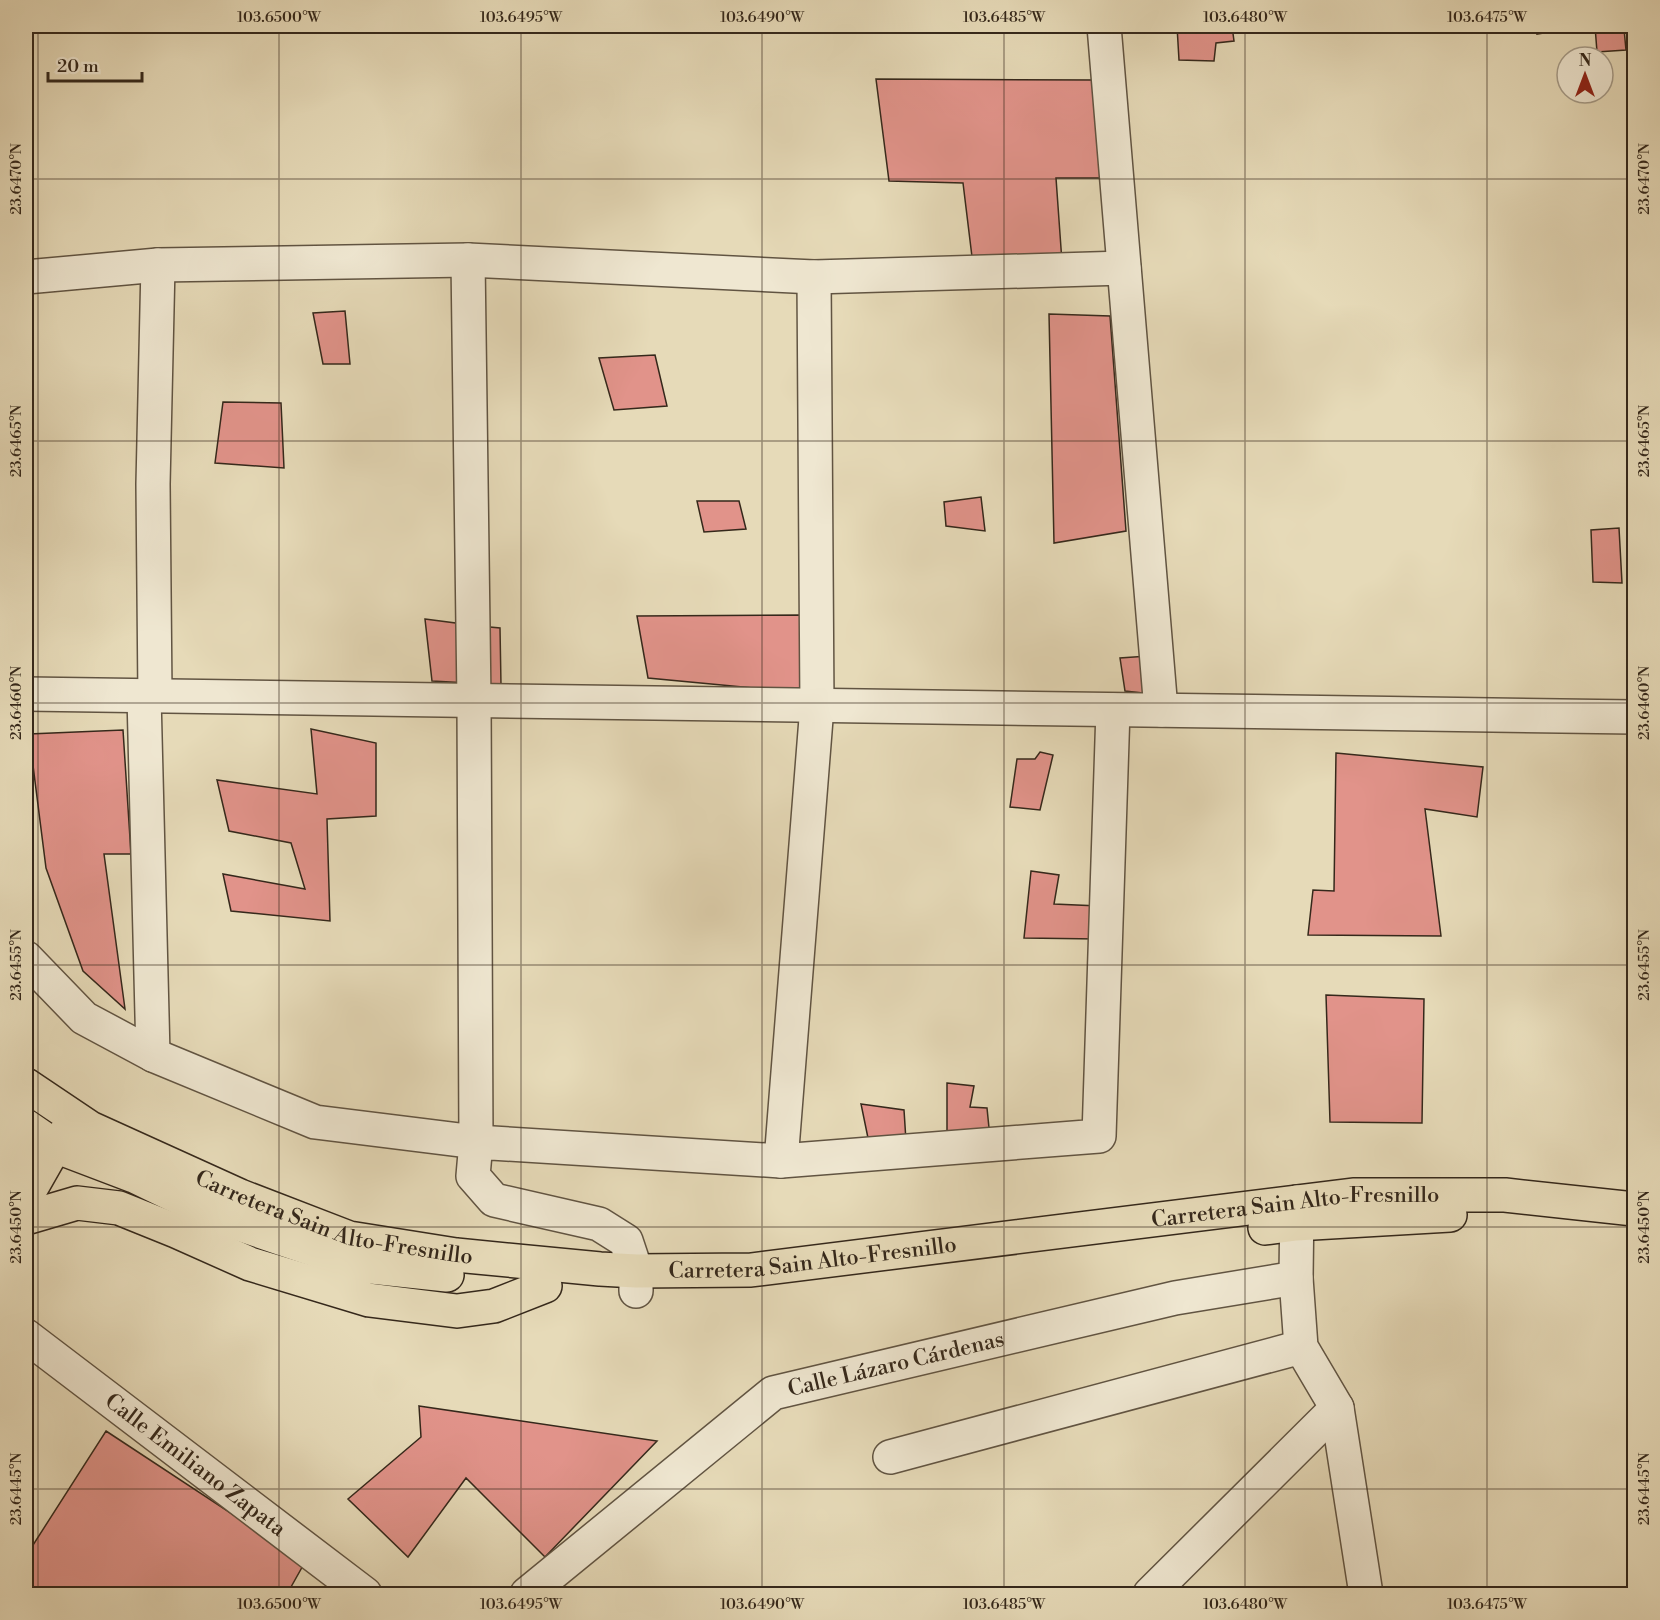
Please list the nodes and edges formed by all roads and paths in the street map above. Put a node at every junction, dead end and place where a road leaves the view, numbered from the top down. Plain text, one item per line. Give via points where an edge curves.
1 (1104, 26) edge
2 (468, 260) junction
3 (158, 265) junction
4 (1124, 268) junction
5 (26, 277) edge
6 (814, 277) junction
7 (26, 694) edge
8 (149, 696) junction
9 (474, 701) junction
10 (817, 706) junction
11 (1113, 710) junction
12 (1161, 710) junction
13 (1635, 717) edge
14 (26, 958) edge
15 (153, 1055) junction
16 (26, 1085) edge
17 (76, 1120) junction
18 (26, 1126) edge
19 (476, 1142) junction
20 (55, 1146) junction
21 (781, 1161) junction
22 (26, 1197) edge
23 (1635, 1209) edge
24 (1297, 1213) junction
25 (26, 1218) edge
26 (1635, 1227) edge
27 (1296, 1278) junction
28 (636, 1281) junction
29 (545, 1286) junction
30 (26, 1336) edge
31 (1301, 1347) junction
32 (1337, 1408) junction
33 (890, 1457) dead end
34 (365, 1594) edge
35 (527, 1594) edge
36 (1150, 1594) edge
37 (1366, 1594) edge

1 - 4 street
2 - 3 street
2 - 6 street
2 - 9 street
3 - 5 street
3 - 8 street
4 - 6 street
4 - 12 street
6 - 10 street
7 - 8 street
8 - 9 street
8 - 15 street
9 - 10 street
9 - 19 street
10 - 11 street
10 - 21 street
11 - 12 street
11 - 21 street via 1099,1136
12 - 13 street
14 - 15 street via 84,1018
15 - 19 street via 315,1122
16 - 17 main road, Carretera Sain Alto-Fresnillo
17 - 20 main road
17 - 28 main road, Carretera Sain Alto-Fresnillo via 240,1196 349,1238
18 - 20 main road
19 - 21 street
19 - 28 street via 473,1176 494,1200 599,1224 626,1241
20 - 22 main road
20 - 29 main road via 134,1176 221,1218 362,1266
23 - 24 main road, Carretera Sain Alto-Fresnillo via 1505,1195 1353,1195
24 - 26 main road via 1481,1214
24 - 27 street
24 - 28 main road via 711,1292
25 - 29 main road via 77,1203 119,1208 250,1264 369,1300 457,1311 494,1306
27 - 31 street
27 - 35 street, Calle Lázaro Cárdenas via 1174,1298 773,1393
28 - 29 main road
30 - 34 street, Calle Emiliano Zapata
31 - 32 street
31 - 33 street
32 - 36 street
32 - 37 street

